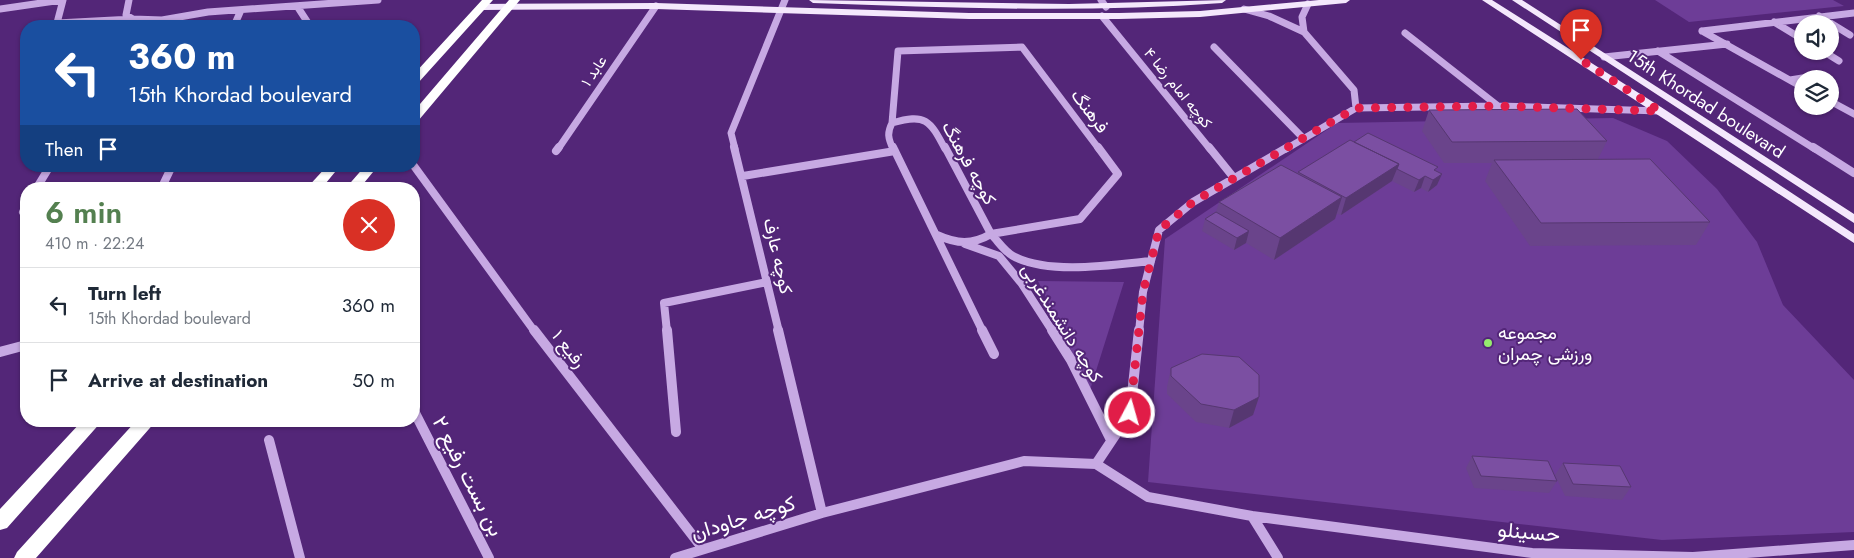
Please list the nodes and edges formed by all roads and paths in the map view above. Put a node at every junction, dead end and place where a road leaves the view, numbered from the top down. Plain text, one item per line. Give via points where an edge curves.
1 (62, 0) edge
2 (129, 0) edge
3 (245, 0) edge
4 (378, 0) edge
5 (784, 0) edge
6 (812, 0) edge
7 (1222, 0) edge
8 (1346, 0) edge
9 (1486, 0) edge
10 (1516, 0) edge
11 (549, 2) edge
12 (973, 3) edge
13 (1104, 3) edge
14 (485, 4) edge
15 (511, 4) edge
16 (1308, 4) junction
17 (297, 6) junction
18 (656, 6) junction
19 (0, 9) edge
20 (1243, 9) junction
21 (244, 10) junction
22 (778, 11) junction
23 (1854, 13) edge
24 (1831, 15) edge
25 (1102, 16) junction
26 (133, 19) junction
27 (1794, 19) edge
28 (58, 20) edge
29 (114, 20) edge
30 (238, 20) edge
31 (306, 20) edge
32 (1774, 22) junction
33 (1839, 28) edge
34 (1304, 32) junction
35 (1406, 33) dead end
36 (1794, 34) edge
37 (1850, 34) dead end
38 (1727, 44) junction
39 (1214, 47) dead end
40 (1658, 51) junction
41 (1604, 57) junction
42 (420, 74) edge
43 (1794, 79) edge
44 (1790, 80) junction
45 (1794, 82) edge
46 (1498, 106) junction
47 (1839, 106) edge
48 (1356, 108) junction
49 (420, 111) edge
50 (1660, 111) junction
51 (1854, 114) edge
52 (892, 123) junction
53 (1303, 138) junction
54 (556, 151) dead end
55 (895, 151) junction
56 (329, 172) edge
57 (367, 172) edge
58 (418, 172) edge
59 (1854, 173) edge
60 (743, 176) junction
61 (1234, 178) junction
62 (319, 182) edge
63 (358, 182) edge
64 (1854, 219) edge
65 (991, 234) junction
66 (938, 236) junction
67 (1854, 239) edge
68 (965, 244) junction
69 (1151, 261) junction
70 (767, 282) junction
71 (20, 347) edge
72 (0, 352) edge
73 (994, 354) dead end
74 (420, 423) edge
75 (88, 427) edge
76 (141, 427) edge
77 (676, 432) dead end
78 (269, 440) dead end
79 (1112, 440) junction
80 (1096, 464) junction
81 (822, 513) junction
82 (1252, 516) junction
83 (0, 522) edge
84 (1854, 545) edge
85 (703, 549) junction
86 (24, 558) edge
87 (300, 558) edge
88 (489, 558) edge
89 (675, 558) edge
90 (1278, 558) edge

1 - 19 street
1 - 28 street
2 - 26 street via 126,15
3 - 21 street
4 - 17 street
5 - 22 street, کوچه عارف
6 - 12 main road
7 - 13 main road
8 - 16 main road
9 - 50 main road, 15th Khordad boulevard
10 - 41 main road, 15th Khordad boulevard
11 - 15 main road
11 - 18 main road
12 - 13 main road
14 - 15 main road
14 - 42 highway
15 - 49 highway
16 - 20 main road
16 - 34 street via 1302,17
17 - 21 street
17 - 31 street
18 - 22 main road
18 - 54 street, عابد ۱
20 - 25 main road via 1200,14
20 - 34 street via 1269,16
21 - 26 street via 162,20
21 - 30 street
22 - 25 main road
22 - 60 street, کوچه عارف via 731,133
23 - 24 street
25 - 61 street, کوچه امام رضا ۴
26 - 29 street
27 - 32 street
32 - 36 street
32 - 38 street via 1702,31
33 - 37 street
34 - 48 street via 1354,90
35 - 46 street
38 - 40 street
38 - 44 street
39 - 53 street
40 - 41 street
40 - 59 street
41 - 64 main road, 15th Khordad boulevard
43 - 44 street
44 - 45 street
46 - 48 street
46 - 50 street
47 - 51 street
48 - 53 street
50 - 67 main road, 15th Khordad boulevard
52 - 55 street via 888,138
52 - 65 street, کوچه فرهنگ via 917,116 927,119
52 - 65 street, فرهنگ via 898,52 1022,47 1118,174 1080,219
53 - 61 street
55 - 60 street
55 - 66 street
56 - 62 highway
57 - 63 highway
58 - 85 street, رفیع ۱ via 521,313
60 - 70 street, کوچه عارف
61 - 69 street via 1193,202 1159,230
65 - 68 street
65 - 69 street, کوچه فرهنگ via 1013,256 1035,263 1097,265
66 - 68 street via 952,243
66 - 73 street
68 - 79 street, کوچه دانشمندغربی via 999,256 1022,284 1071,360
69 - 79 street via 1143,292 1130,413
70 - 77 street via 664,303
70 - 81 street, کوچه عارف
71 - 72 street
74 - 88 street, بن بست رفیع ۲
75 - 83 highway
76 - 86 highway
78 - 87 street
79 - 80 street
80 - 81 street, کوچه جاودان via 1024,461
80 - 82 street, حسینلو via 1148,497
81 - 85 street, کوچه جاودان
82 - 84 street, حسینلو via 1532,553 1693,556
82 - 90 street
85 - 89 street, کوچه جاودان

